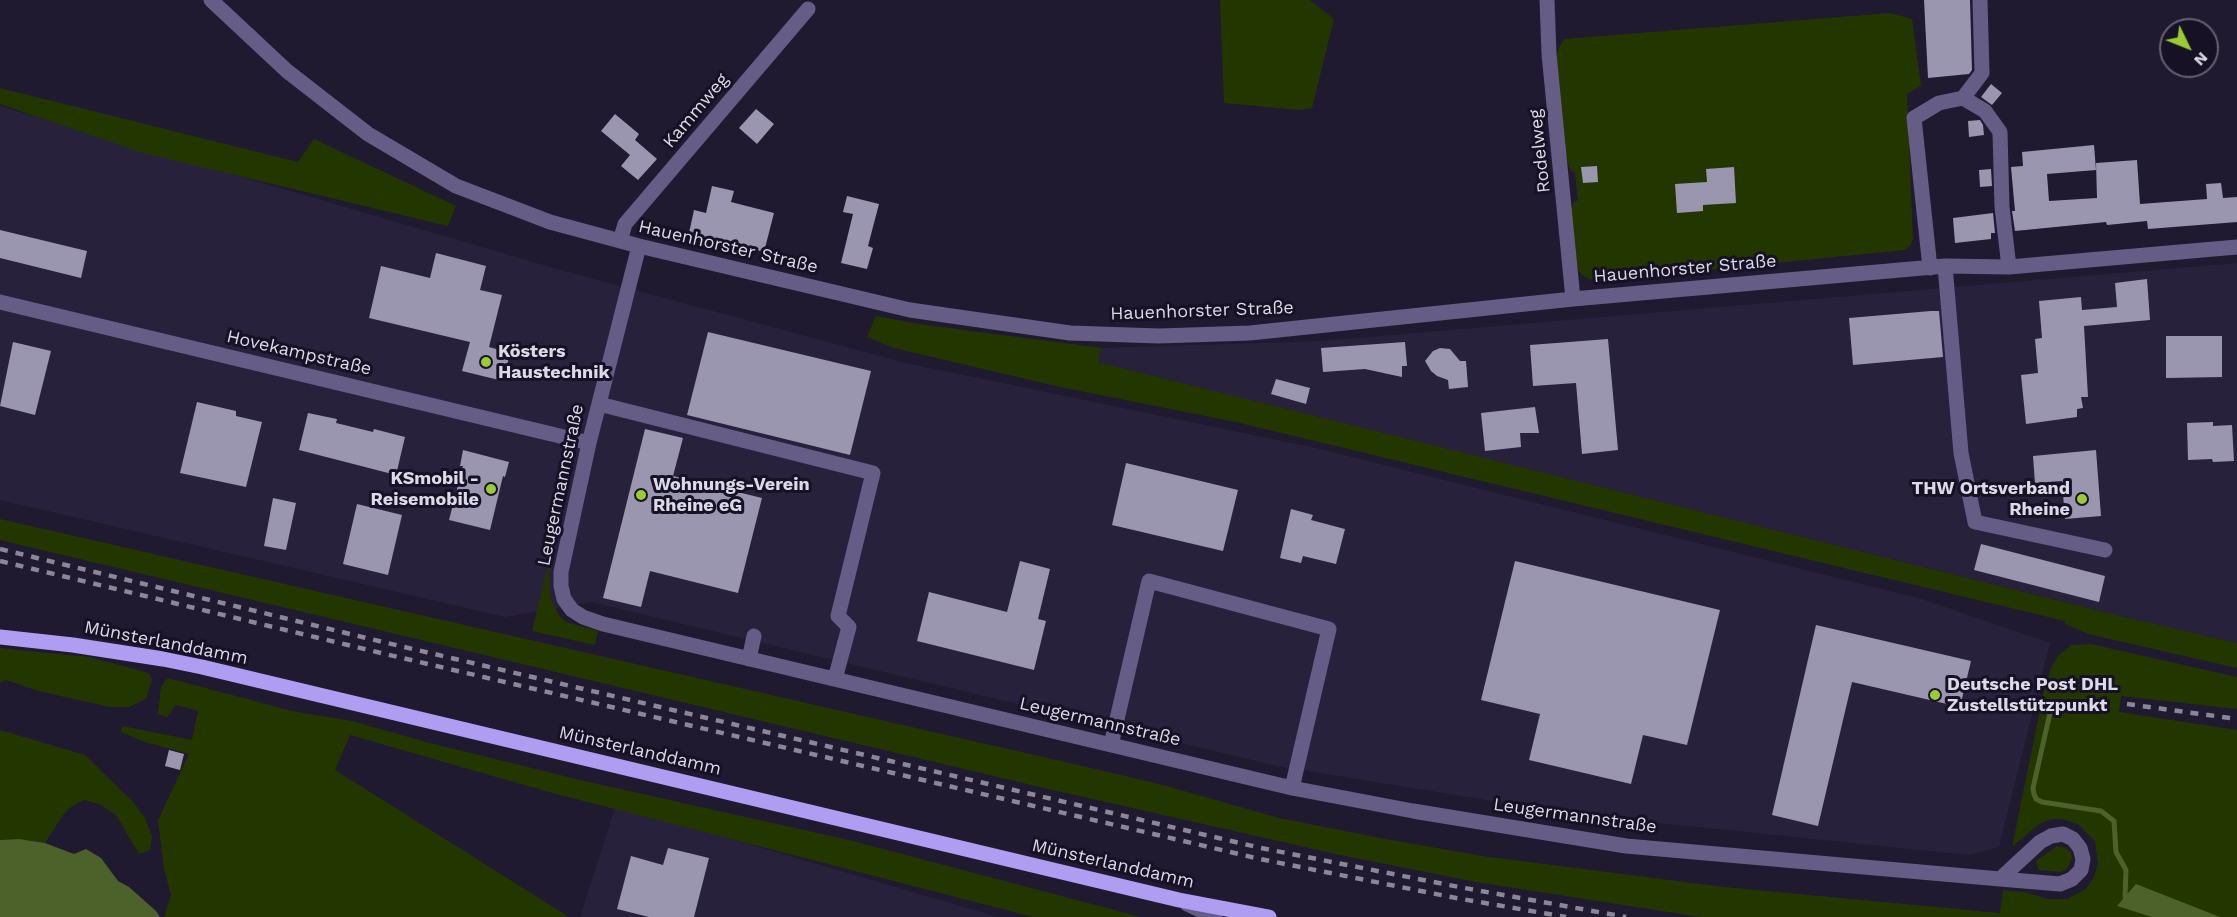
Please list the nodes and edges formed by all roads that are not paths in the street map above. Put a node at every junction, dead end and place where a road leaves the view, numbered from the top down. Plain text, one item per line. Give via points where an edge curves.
1 (211, 0) edge
2 (1547, 0) edge
3 (1980, 0) edge
4 (808, 9) dead end
5 (1963, 98) junction
6 (620, 241) junction
7 (639, 246) junction
8 (2237, 247) edge
9 (1938, 267) junction
10 (2009, 267) junction
11 (1574, 298) junction
12 (0, 302) edge
13 (599, 404) junction
14 (589, 443) junction
15 (2105, 550) dead end
16 (754, 636) dead end
17 (0, 637) edge
18 (749, 659) junction
19 (836, 679) junction
20 (1111, 745) junction
21 (1292, 788) junction
22 (2000, 879) junction
23 (1179, 900) junction
24 (1215, 917) edge
25 (1269, 917) edge

1 - 6 street, Hauenhorster Straße via 287,71 378,139 456,186 550,222
2 - 11 street, Rodelweg
3 - 5 street via 1982,73
4 - 6 street, Kammweg via 625,224
5 - 9 street via 1939,103 1914,118
5 - 10 street via 1985,111 2000,132
6 - 7 street, Hauenhorster Straße
7 - 11 street, Hauenhorster Straße via 910,310 1070,333 1250,333
7 - 13 street, Leugermannstraße
8 - 10 street, Hauenhorster Straße
9 - 10 street, Hauenhorster Straße
9 - 11 street, Hauenhorster Straße
9 - 15 street via 1961,453 1975,522
12 - 14 street, Hovekampstraße
13 - 14 street, Leugermannstraße
13 - 19 street via 873,473 838,616 849,627
14 - 18 street, Leugermannstraße via 561,573 564,598 572,610 603,624
16 - 18 street
17 - 23 main road, Münsterlanddamm via 211,669
18 - 19 street, Leugermannstraße
19 - 20 street, Leugermannstraße
20 - 21 street, Leugermannstraße
20 - 21 street via 1149,581 1329,628
21 - 22 street, Leugermannstraße via 1626,846
22 - 22 street, Leugermannstraße via 2060,884 2081,870 2080,848 2063,834 2051,836
23 - 24 street
23 - 25 main road, Münsterlanddamm

